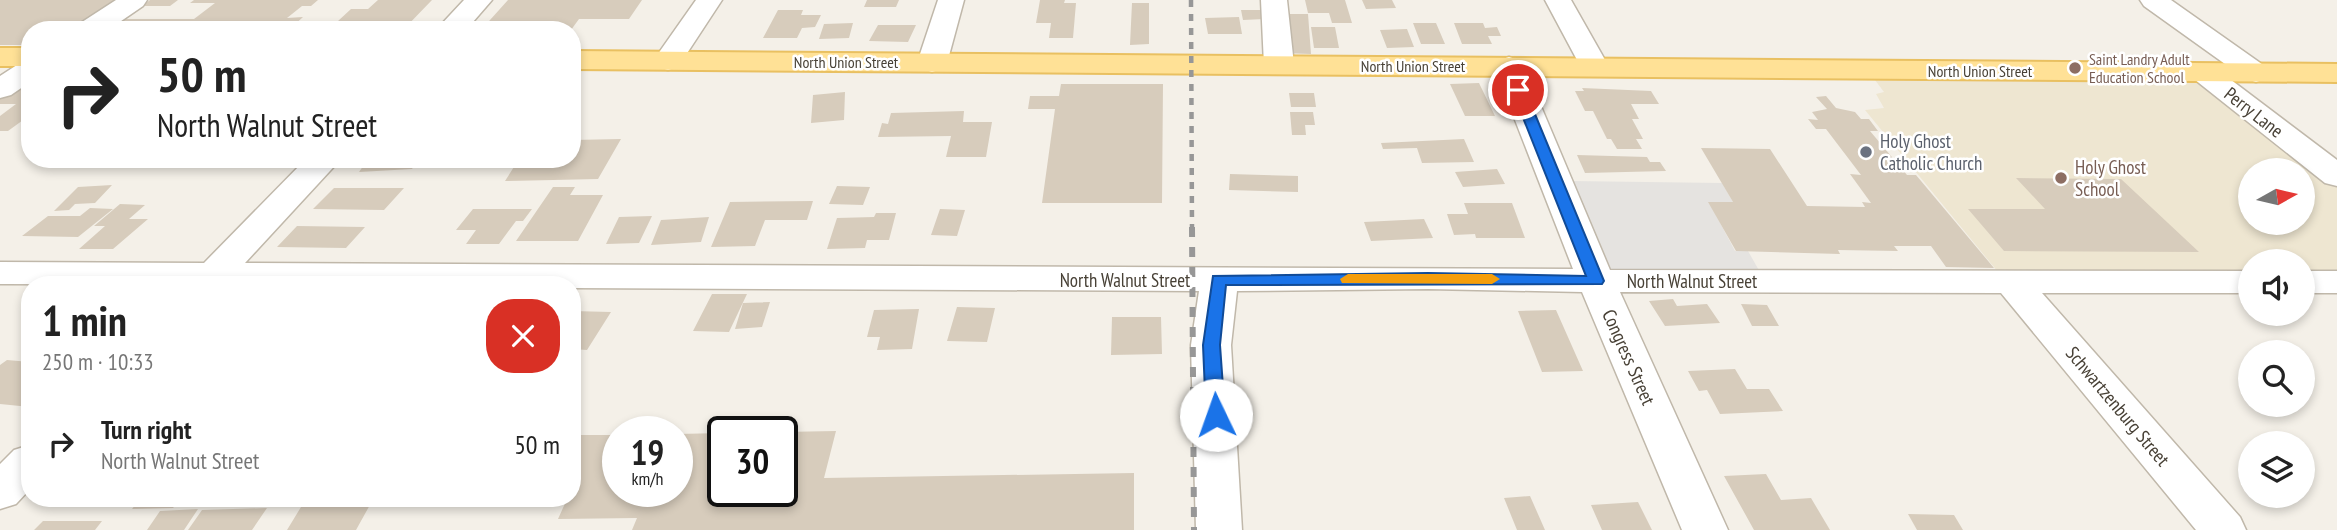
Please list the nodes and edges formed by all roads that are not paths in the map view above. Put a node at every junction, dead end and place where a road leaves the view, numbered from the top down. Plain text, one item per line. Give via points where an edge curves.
1 (134, 0) edge
2 (479, 0) edge
3 (709, 0) edge
4 (951, 0) edge
5 (1274, 0) edge
6 (1558, 0) edge
7 (2153, 0) edge
8 (102, 21) edge
9 (459, 21) edge
10 (0, 57) edge
11 (21, 57) edge
12 (581, 60) edge
13 (668, 61) junction
14 (932, 63) junction
15 (1279, 65) junction
16 (1509, 66) junction
17 (1594, 67) junction
18 (2256, 72) junction
19 (2204, 73) junction
20 (2337, 73) edge
21 (21, 75) edge
22 (0, 89) edge
23 (316, 168) edge
24 (2337, 176) edge
25 (0, 273) edge
26 (89, 276) edge
27 (212, 276) edge
28 (581, 280) edge
29 (1219, 280) junction
30 (1596, 281) junction
31 (2012, 282) junction
32 (2238, 282) edge
33 (2315, 282) edge
34 (2337, 282) edge
35 (21, 470) edge
36 (0, 492) edge
37 (1219, 530) edge
38 (1705, 530) edge
39 (2223, 530) edge

1 - 8 street
2 - 9 street
3 - 13 street
4 - 14 street
5 - 15 street
6 - 17 street
7 - 18 street
10 - 11 main road
12 - 13 main road, North Union Street
13 - 14 main road, North Union Street
14 - 15 main road, North Union Street
15 - 16 main road, North Union Street
16 - 17 main road, North Union Street
16 - 30 street, Congress Street
17 - 19 main road, North Union Street
18 - 19 main road, North Union Street
18 - 20 main road, North Union Street
19 - 24 street, Perry Lane
21 - 22 street
23 - 27 street
25 - 26 street, North Walnut Street
28 - 29 street, North Walnut Street
29 - 30 street, North Walnut Street
29 - 37 street via 1211,345
30 - 31 street, North Walnut Street
30 - 38 street, Congress Street
31 - 32 street, North Walnut Street
31 - 39 street, Schwartzenburg Street
33 - 34 street
35 - 36 street

